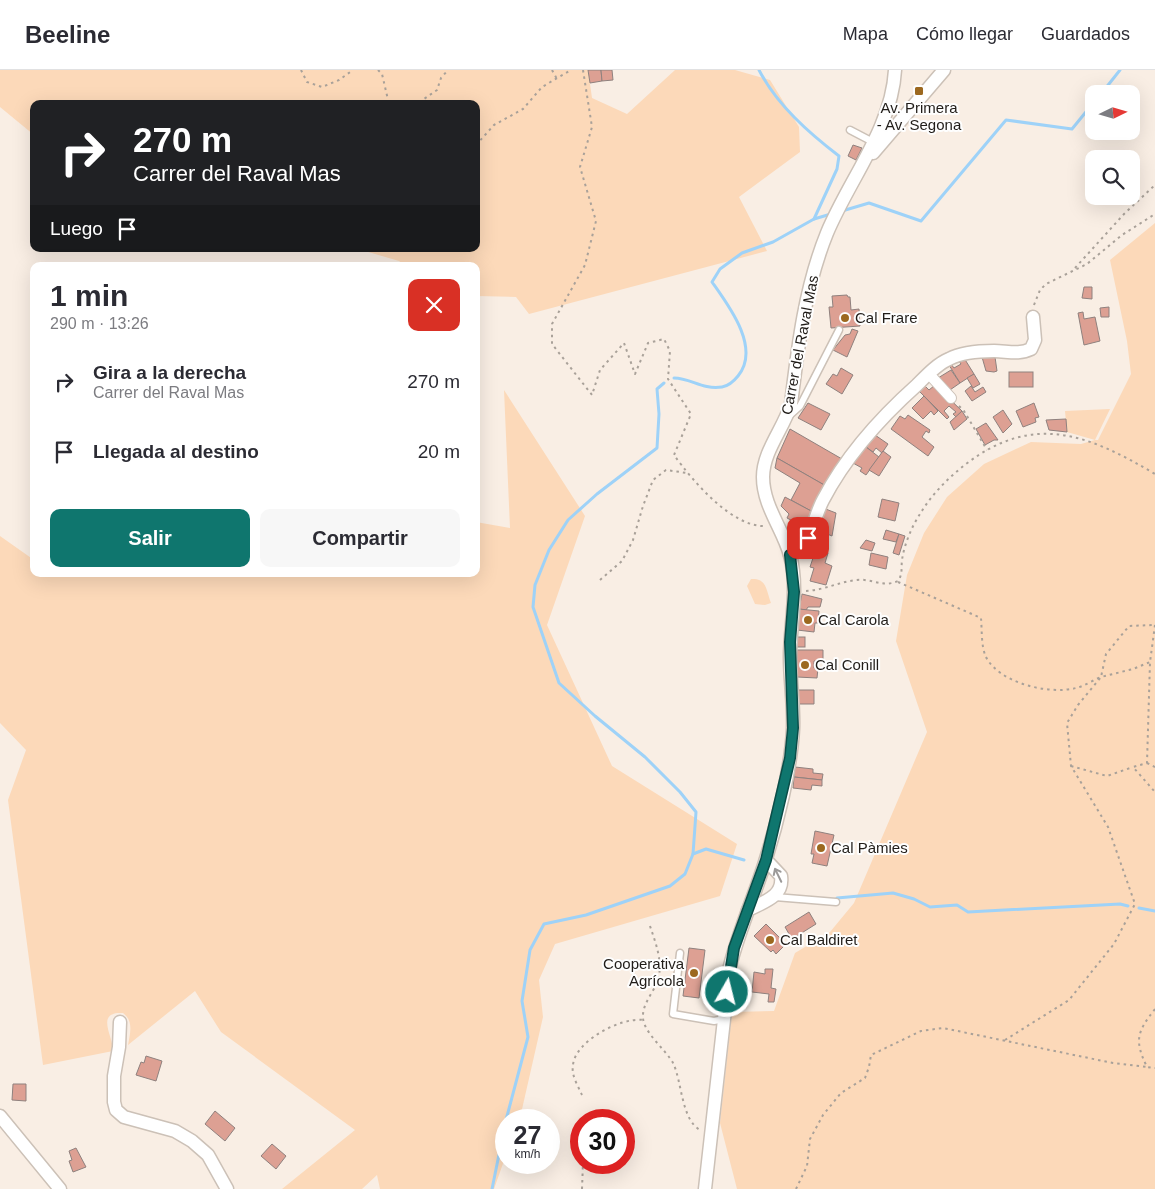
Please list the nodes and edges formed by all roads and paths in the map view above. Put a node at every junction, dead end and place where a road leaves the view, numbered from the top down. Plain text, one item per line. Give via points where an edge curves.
1 (301, 70) edge
2 (353, 70) edge
3 (378, 70) edge
4 (448, 70) edge
5 (552, 70) edge
6 (571, 70) edge
7 (583, 70) edge
8 (895, 70) edge
9 (944, 70) edge
10 (558, 78) junction
11 (388, 100) edge
12 (423, 100) edge
13 (850, 130) dead end
14 (480, 141) edge
15 (873, 142) junction
16 (861, 166) junction
17 (1155, 185) edge
18 (1155, 214) edge
19 (1074, 270) junction
20 (1033, 317) joint
21 (838, 330) dead end
22 (928, 374) junction
23 (951, 398) joint
24 (787, 418) junction
25 (987, 450) junction
26 (687, 473) junction
27 (1155, 474) edge
28 (778, 525) junction
29 (790, 555) junction
30 (600, 580) dead end
31 (898, 582) junction
32 (794, 592) junction
33 (1154, 625) edge
34 (1150, 662) junction
35 (1101, 677) junction
36 (1147, 763) junction
37 (1071, 766) junction
38 (1133, 766) junction
39 (1155, 767) edge
40 (1155, 792) edge
41 (766, 860) junction
42 (775, 896) junction
43 (836, 902) dead end
44 (748, 910) junction
45 (650, 926) dead end
46 (680, 953) dead end
47 (1155, 1009) edge
48 (724, 1019) junction
49 (643, 1020) junction
50 (120, 1022) dead end
51 (1005, 1040) junction
52 (1146, 1067) junction
53 (1155, 1068) edge
54 (582, 1095) dead end
55 (0, 1116) edge
56 (712, 1131) junction
57 (582, 1174) edge
58 (60, 1189) edge
59 (227, 1189) edge
60 (582, 1189) edge
61 (705, 1189) edge
62 (796, 1189) edge

1 - 2 path via 307,82 322,88
3 - 11 path via 382,74
4 - 12 path via 437,90
5 - 10 path
6 - 10 path
7 - 26 path via 592,127 580,167 596,221 586,265 552,324 552,344 592,396 600,370 624,343 635,374 648,343 664,339 670,352 668,379 692,414 674,455
8 - 15 street via 891,102
9 - 16 street
10 - 14 path via 542,87 523,109 494,125
13 - 15 lane
15 - 16 street
16 - 24 street, Carrer del Raval Mas via 821,249 805,310
17 - 19 path
18 - 19 path
19 - 20 path via 1043,286 1034,303
20 - 22 street via 1035,340 1031,349 1019,353 994,351 961,355 944,361
21 - 24 lane via 800,406
22 - 23 street
22 - 29 street via 889,410 861,444 823,500 803,549
23 - 25 path via 964,411
24 - 28 street, Carrer del Raval Mas via 774,441 763,478 766,498
25 - 27 path via 1020,437 1066,435 1117,452
25 - 31 path via 944,483 924,506 904,552
26 - 28 path via 709,496 745,522 762,527
26 - 30 path via 666,470 653,480 633,540 622,561
28 - 29 street, Carrer del Raval Mas
29 - 32 street, Carrer del Raval Mas
31 - 32 path via 884,585 856,580 825,589
31 - 35 path via 981,618 985,656 998,673 1027,686 1049,690 1076,688
32 - 41 street, Carrer del Raval Mas via 790,650 792,744
33 - 34 path
33 - 35 path via 1129,626 1106,654
34 - 35 path
34 - 36 path
35 - 37 path via 1067,723
36 - 38 path
36 - 39 path
37 - 38 path via 1107,776
37 - 51 path via 1108,827 1135,904 1114,944 1070,1000
38 - 40 path
42 -> 41 street via 781,876
41 - 44 street, Carrer del Raval Mas
42 - 43 lane
42 - 44 street
44 - 48 street, Carrer del Raval Mas via 730,966
45 - 49 path via 659,957 659,974 644,1009
46 - 48 lane via 673,1014 714,1021
47 - 52 path via 1140,1030 1139,1050
48 - 56 street, Carrer del Raval Mas
49 - 54 path via 623,1023 581,1046 572,1066
49 - 56 path via 673,1063 695,1127
50 - 59 street via 114,1076 116,1110 124,1117 175,1131 192,1141 208,1155
51 - 52 path
51 - 62 path via 943,1028 921,1031 871,1055 865,1078 841,1093 823,1115 810,1139 807,1166
52 - 53 path
55 - 58 street
56 - 61 street, Carrer del Raval Mas
57 - 60 path

